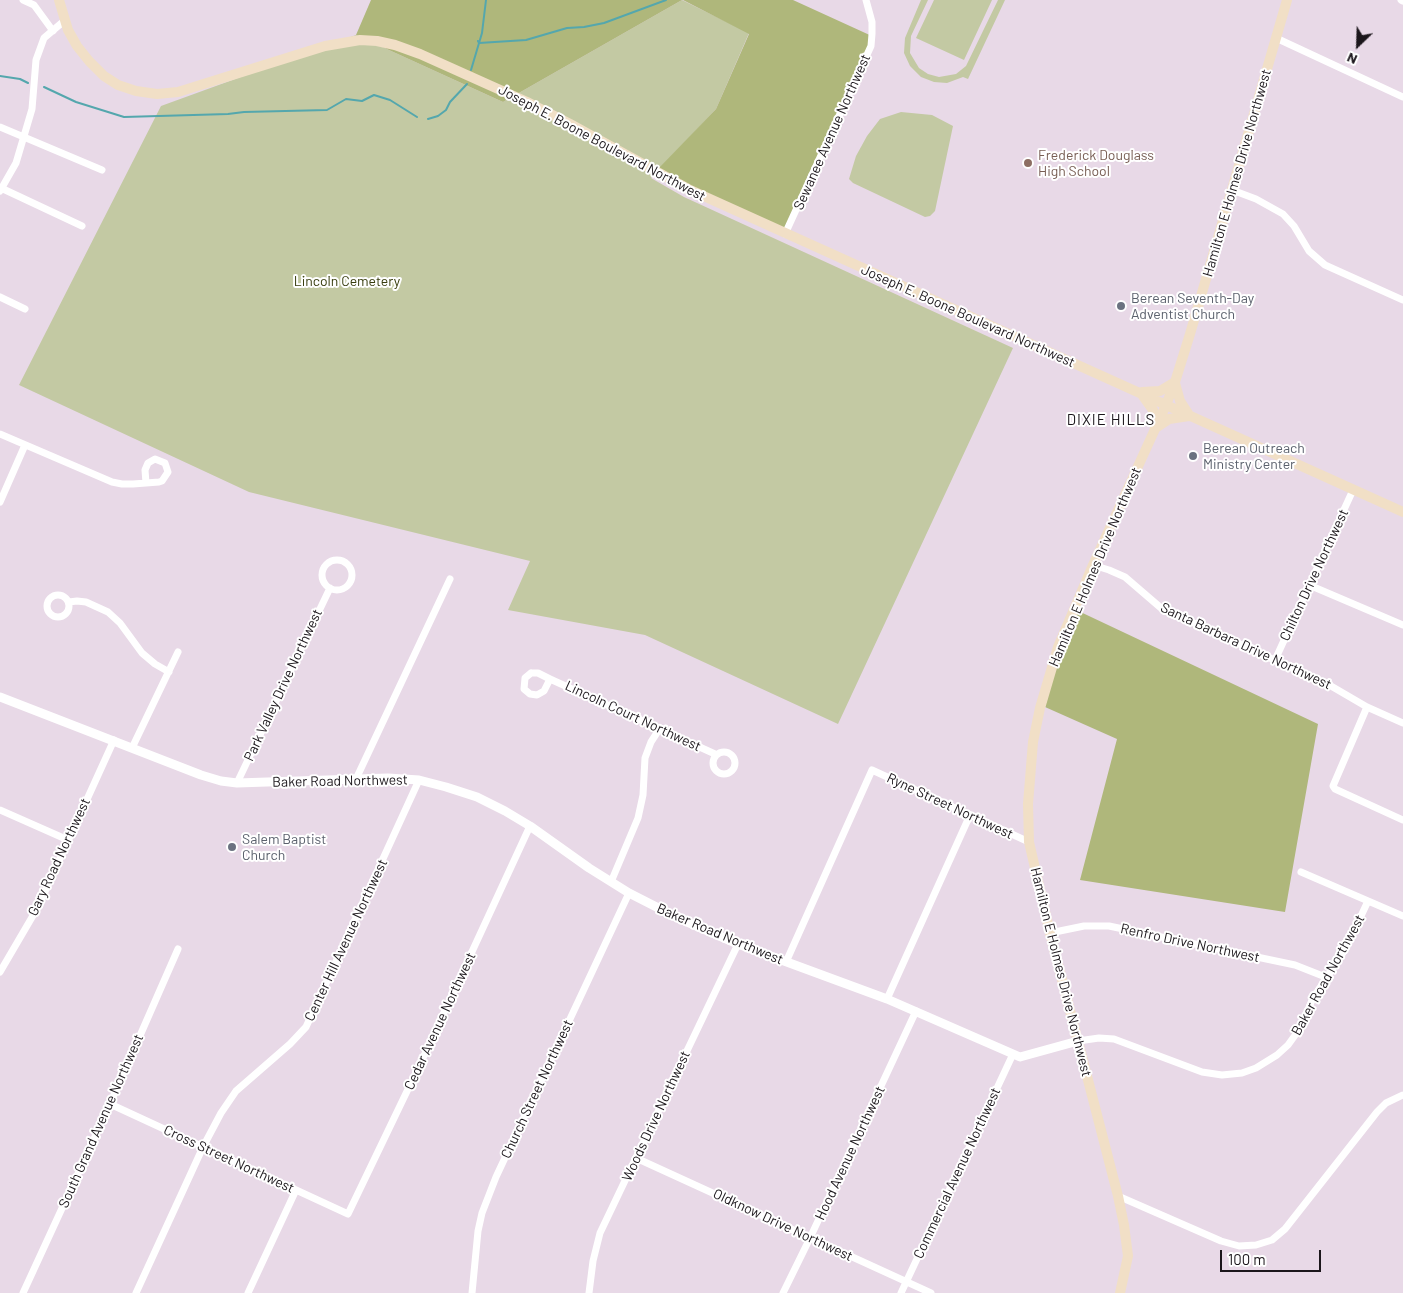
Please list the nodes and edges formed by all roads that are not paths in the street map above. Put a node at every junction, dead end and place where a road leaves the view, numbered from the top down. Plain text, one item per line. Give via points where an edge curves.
1 (23, 0) edge
2 (59, 0) edge
3 (866, 0) edge
4 (1287, 0) edge
5 (64, 21) junction
6 (53, 31) junction
7 (1276, 38) junction
8 (1403, 97) edge
9 (0, 127) edge
10 (24, 137) junction
11 (102, 170) dead end
12 (1, 190) edge
13 (1232, 190) junction
14 (82, 226) dead end
15 (785, 234) junction
16 (0, 297) edge
17 (1403, 300) edge
18 (25, 309) dead end
19 (1175, 382) junction
20 (1138, 392) junction
21 (1166, 405) junction
22 (1190, 416) junction
23 (1155, 428) junction
24 (0, 434) edge
25 (25, 445) junction
26 (146, 483) dead end
27 (1353, 490) junction
28 (0, 502) edge
29 (1403, 512) edge
30 (1093, 566) junction
31 (450, 579) dead end
32 (1309, 585) junction
33 (330, 588) junction
34 (69, 602) dead end
35 (1403, 625) edge
36 (178, 652) dead end
37 (1275, 660) junction
38 (169, 672) junction
39 (550, 679) dead end
40 (0, 697) edge
41 (1367, 706) junction
42 (1403, 723) edge
43 (660, 728) junction
44 (114, 740) junction
45 (132, 748) junction
46 (716, 754) dead end
47 (356, 779) junction
48 (419, 780) junction
49 (237, 783) junction
50 (0, 810) edge
51 (970, 815) junction
52 (1403, 820) edge
53 (530, 826) junction
54 (68, 840) junction
55 (1029, 842) junction
56 (1301, 872) dead end
57 (611, 882) junction
58 (629, 893) junction
59 (1368, 901) junction
60 (1403, 916) edge
61 (1050, 933) junction
62 (738, 944) junction
63 (178, 949) dead end
64 (786, 962) junction
65 (0, 972) edge
66 (1328, 978) junction
67 (887, 999) junction
68 (916, 1011) junction
69 (1078, 1041) junction
70 (1013, 1054) junction
71 (1403, 1095) edge
72 (110, 1104) junction
73 (203, 1147) junction
74 (636, 1158) junction
75 (296, 1190) junction
76 (1118, 1196) junction
77 (348, 1214) joint
78 (810, 1238) junction
79 (907, 1282) junction
80 (22, 1293) edge
81 (136, 1293) edge
82 (248, 1293) edge
83 (472, 1293) edge
84 (589, 1293) edge
85 (783, 1293) edge
86 (901, 1293) edge
87 (931, 1293) edge
88 (1120, 1293) edge

1 - 6 street via 34,5
2 - 5 main road, Joseph E. Boone Boulevard Northwest
3 - 15 street, Sewanee Avenue Northwest via 872,22 870,46
4 - 7 main road, Hamilton E Holmes Drive Northwest
5 - 6 street
5 - 15 main road, Joseph E. Boone Boulevard Northwest via 77,46 104,76 118,85 157,94 178,92 326,46 360,40 395,45 527,102 688,189
6 - 10 street via 44,38 36,60 32,109
7 - 8 street
7 - 13 main road, Hamilton E Holmes Drive Northwest
9 - 10 street
10 - 11 street
10 - 12 street via 16,162
12 - 14 street
13 - 17 street via 1283,214 1309,251 1325,265
13 - 19 main road, Hamilton E Holmes Drive Northwest
15 - 20 main road, Joseph E. Boone Boulevard Northwest
16 - 18 street
19 - 20 main road via 1160,391
19 - 21 main road, Hamilton E Holmes Drive Northwest
19 - 22 main road via 1180,401
20 - 21 main road, Joseph E. Boone Boulevard Northwest
20 - 23 main road via 1153,410
21 - 22 main road, Joseph E. Boone Boulevard Northwest
21 - 23 main road, Hamilton E Holmes Drive Northwest
22 - 23 main road via 1169,420
22 - 27 main road, Joseph E. Boone Boulevard Northwest
23 - 30 main road, Hamilton E Holmes Drive Northwest
24 - 25 street
25 - 26 street via 112,482
25 - 28 street
27 - 29 main road, Joseph E. Boone Boulevard Northwest
27 - 32 street, Chilton Drive Northwest
30 - 37 street, Santa Barbara Drive Northwest via 1124,577 1161,608
30 - 55 main road, Hamilton E Holmes Drive Northwest via 1058,647 1040,708 1030,773
31 - 47 street
32 - 35 street
32 - 37 street, Chilton Drive Northwest
33 - 33 street via 344,588 351,581 352,571 342,560 328,562 322,571 323,581
33 - 49 street, Park Valley Drive Northwest
34 - 38 street via 86,602 108,612 142,653
36 - 38 street
37 - 41 street, Santa Barbara Drive Northwest
38 - 45 street
39 - 43 street, Lincoln Court Northwest
40 - 44 street, Baker Road Northwest
41 - 42 street, Santa Barbara Drive Northwest
41 - 52 street via 1333,786
43 - 46 street, Lincoln Court Northwest
43 - 57 street via 645,758 638,818
44 - 45 street, Baker Road Northwest
44 - 54 street, Gary Road Northwest
45 - 49 street, Baker Road Northwest via 202,775
47 - 48 street, Baker Road Northwest
47 - 49 street, Baker Road Northwest
48 - 53 street, Baker Road Northwest via 477,798
48 - 73 street, Center Hill Avenue Northwest via 306,1027 236,1091
50 - 54 street
51 - 55 street, Ryne Street Northwest
51 - 64 street, Ryne Street Northwest via 872,770
51 - 67 street
53 - 57 street, Baker Road Northwest
53 - 77 street, Cedar Avenue Northwest
54 - 65 street, Gary Road Northwest via 38,906
55 - 61 main road, Hamilton E Holmes Drive Northwest
56 - 59 street
57 - 58 street, Baker Road Northwest
58 - 62 street, Baker Road Northwest
58 - 83 street, Church Street Northwest via 496,1177 478,1231
59 - 60 street
59 - 66 street, Baker Road Northwest
61 - 66 street, Renfro Drive Northwest via 1084,926 1109,926 1295,965
61 - 69 main road, Hamilton E Holmes Drive Northwest
62 - 64 street, Baker Road Northwest
62 - 74 street, Woods Drive Northwest
63 - 72 street, South Grand Avenue Northwest
64 - 67 street, Baker Road Northwest
66 - 69 street, Baker Road Northwest via 1288,1045 1267,1062 1242,1073 1202,1072 1114,1038
67 - 68 street, Baker Road Northwest
68 - 70 street, Baker Road Northwest
68 - 78 street, Hood Avenue Northwest
69 - 70 street, Baker Road Northwest via 1020,1057
69 - 76 main road, Hamilton E Holmes Drive Northwest
70 - 79 street, Commercial Avenue Northwest
71 - 76 street via 1386,1103 1377,1112 1285,1229 1272,1240 1239,1246
72 - 73 street, Cross Street Northwest
72 - 80 street, South Grand Avenue Northwest
73 - 75 street, Cross Street Northwest
73 - 81 street, Center Hill Avenue Northwest
74 - 78 street, Oldknow Drive Northwest
74 - 84 street, Woods Drive Northwest via 600,1232
75 - 77 street, Cross Street Northwest
75 - 82 street
76 - 88 main road, Hamilton E Holmes Drive Northwest via 1128,1256
78 - 79 street, Oldknow Drive Northwest
78 - 85 street, Hood Avenue Northwest
79 - 86 street, Commercial Avenue Northwest
79 - 87 street, Oldknow Drive Northwest

